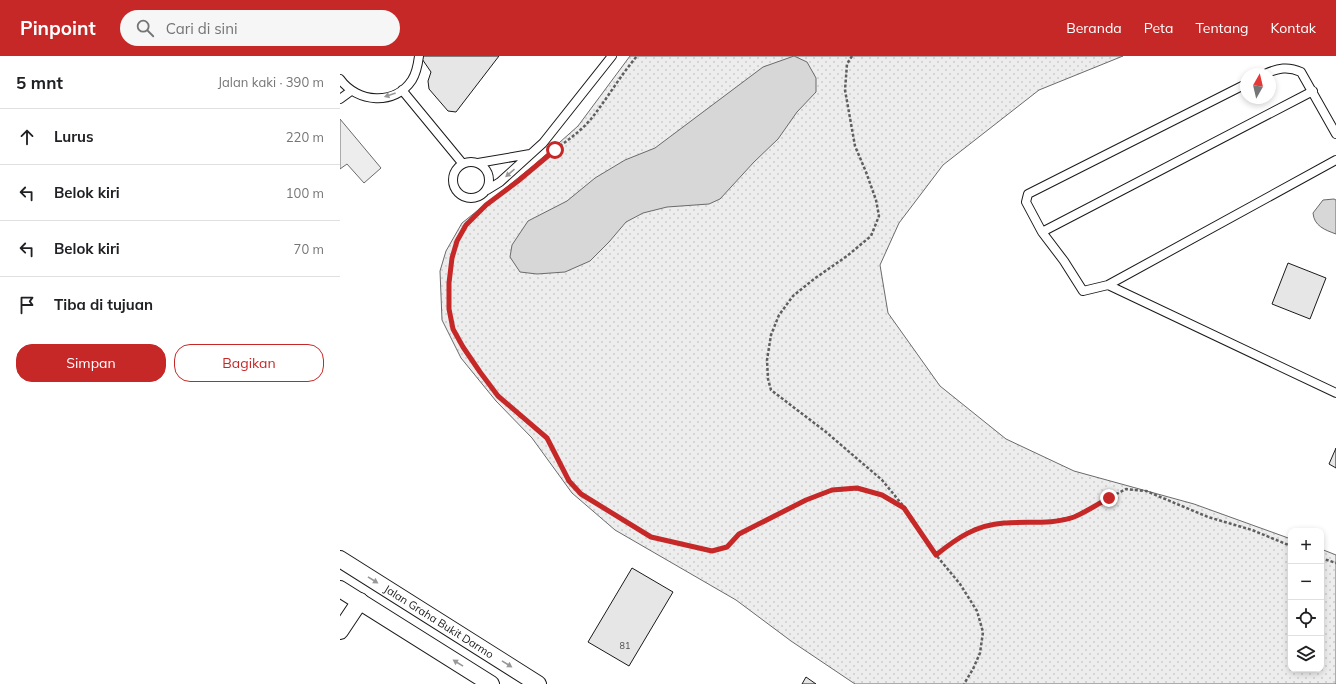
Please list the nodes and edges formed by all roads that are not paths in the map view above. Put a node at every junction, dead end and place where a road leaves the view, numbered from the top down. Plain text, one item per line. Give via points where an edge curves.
1 (419, 56) edge
2 (612, 56) edge
3 (1276, 71) edge
4 (340, 79) edge
5 (1240, 87) edge
6 (402, 90) junction
7 (351, 91) junction
8 (1313, 91) junction
9 (340, 99) edge
10 (1336, 134) edge
11 (530, 154) junction
12 (1336, 160) edge
13 (463, 164) junction
14 (478, 164) junction
15 (487, 190) junction
16 (1042, 232) junction
17 (1108, 285) junction
18 (1336, 393) edge
19 (340, 559) edge
20 (340, 589) edge
21 (360, 601) junction
22 (340, 630) edge
23 (491, 684) edge
24 (538, 684) edge

1 - 6 lane via 412,80
2 - 11 lane via 543,143
3 - 8 lane via 1294,68 1301,72
4 - 7 lane
5 - 16 lane via 1028,194 1026,202
6 -> 7 lane via 377,99 363,97
6 - 13 lane
7 - 9 lane
8 - 10 lane
8 - 16 lane
11 - 14 lane
11 -> 15 lane
12 - 17 lane
13 - 14 lane
13 - 15 lane via 456,169 453,177 453,186 458,193 465,198 473,199 482,196
14 - 15 lane via 488,174 490,182
16 - 17 lane via 1083,291
17 - 18 lane
19 -> 24 street, Jalan Graha Bukit Darmo
20 - 21 street
21 - 22 street
23 -> 21 street

